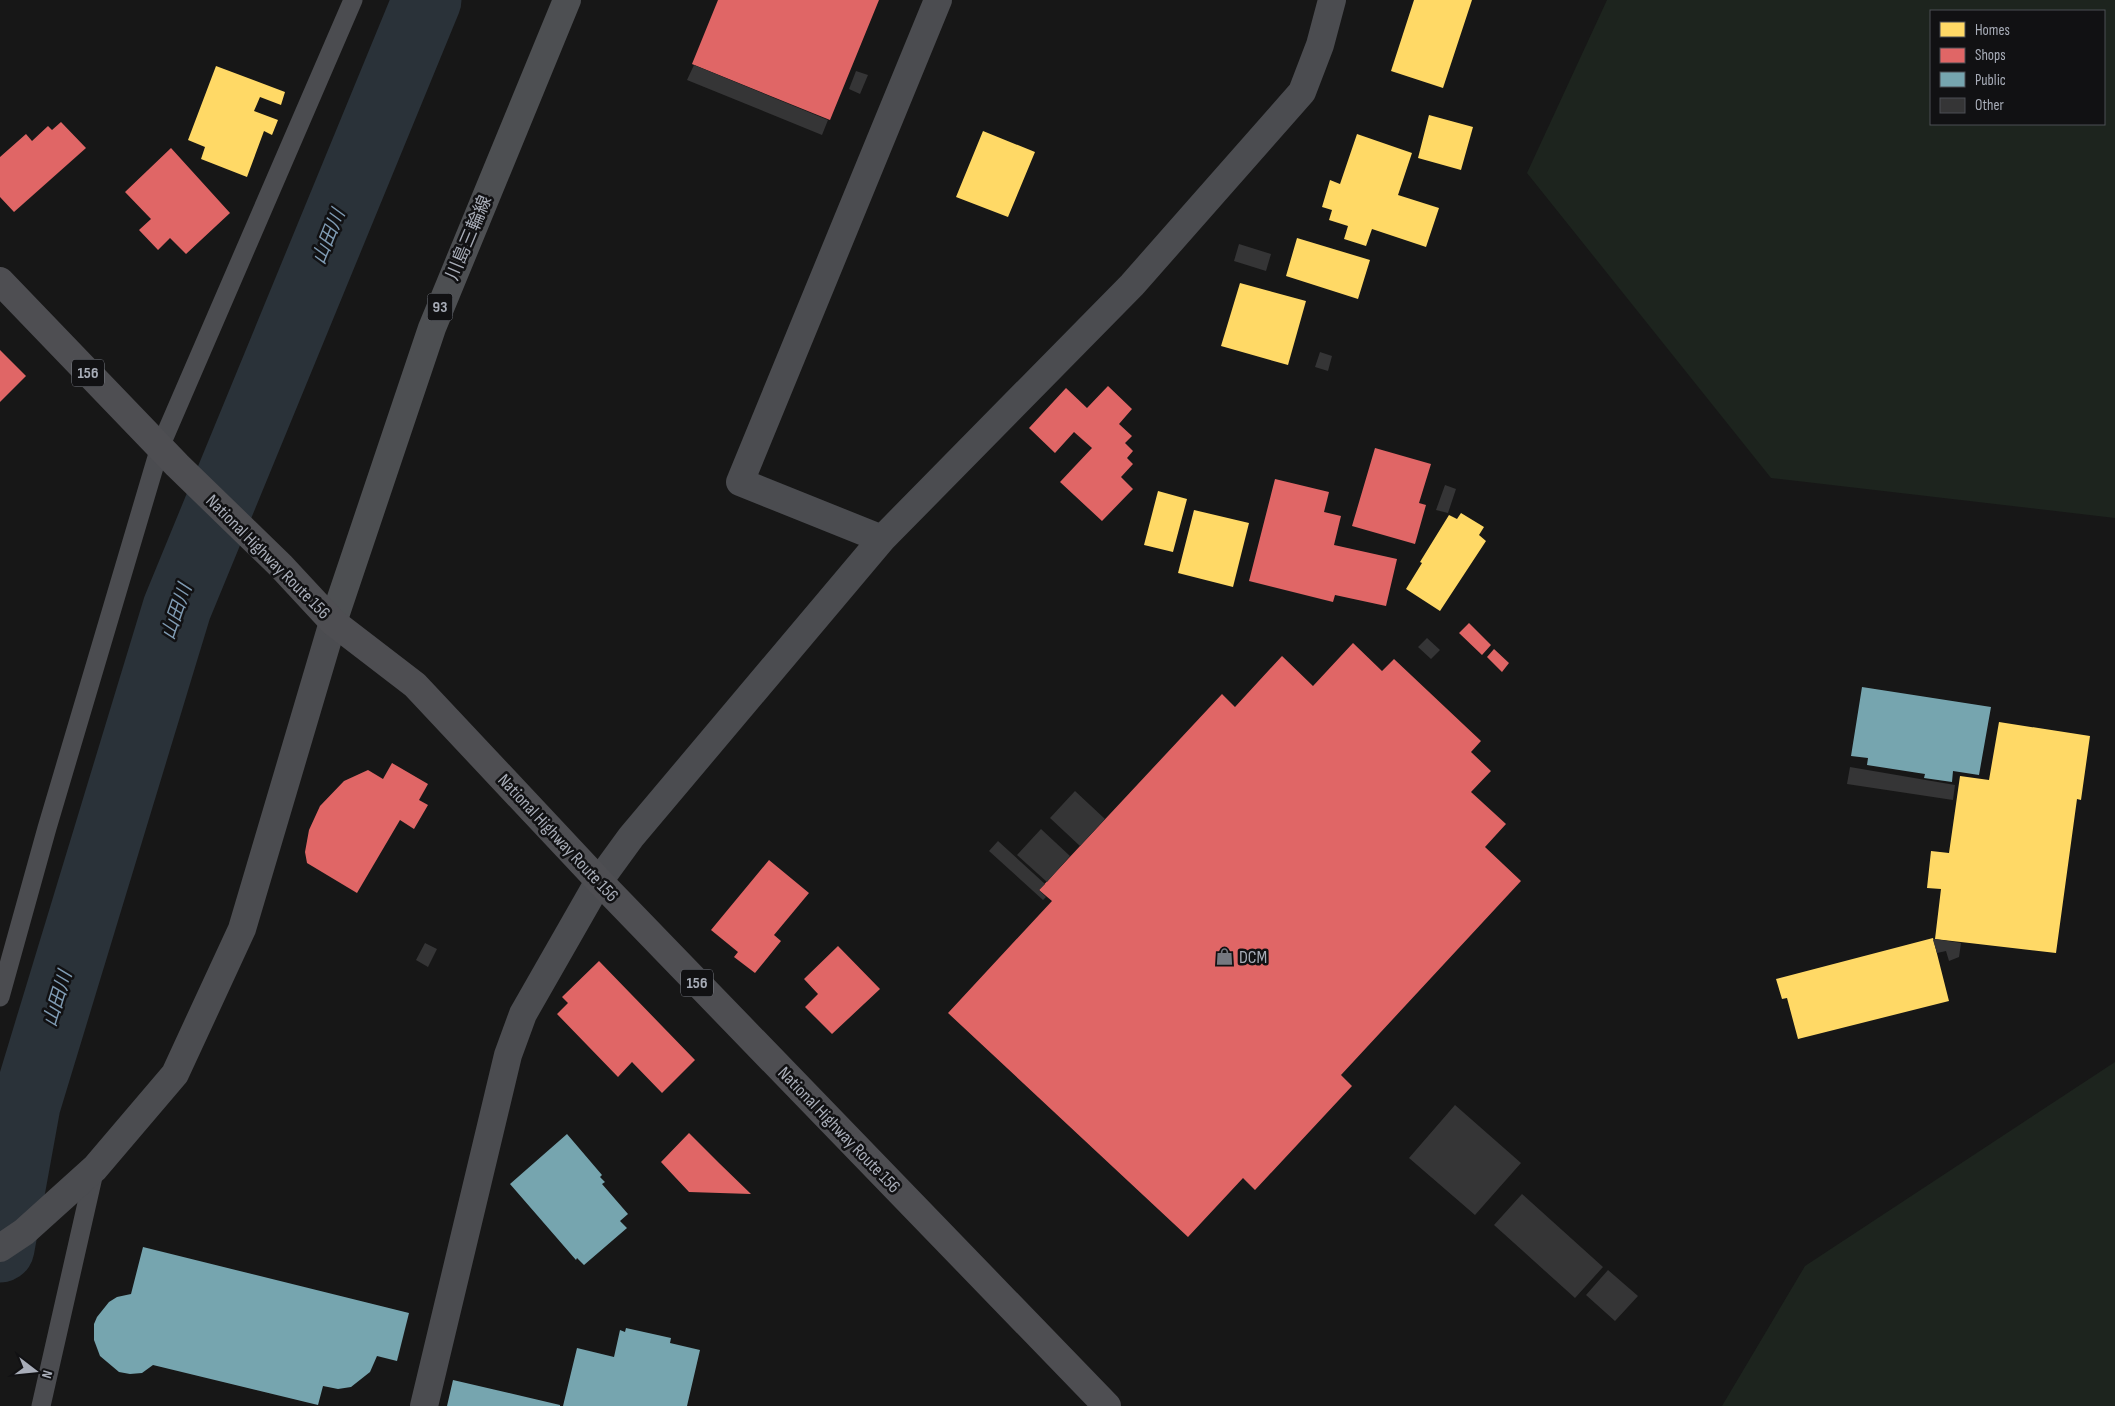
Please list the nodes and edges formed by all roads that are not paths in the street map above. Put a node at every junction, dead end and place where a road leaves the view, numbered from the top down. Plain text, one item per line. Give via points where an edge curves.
1 (353, 0) edge
2 (567, 0) edge
3 (938, 0) edge
4 (1332, 0) edge
5 (0, 281) edge
6 (168, 456) junction
7 (882, 539) junction
8 (333, 622) junction
9 (599, 882) junction
10 (0, 997) edge
11 (90, 1173) junction
12 (0, 1248) edge
13 (40, 1406) edge
14 (424, 1406) edge
15 (1107, 1406) edge

1 - 6 lane
2 - 8 main road, 川島三輪線 / 93 via 432,328
3 - 7 street via 740,482
4 - 7 street via 1320,45 1302,92 1132,285
5 - 6 highway, National Highway Route 156 / 156
6 - 8 highway, National Highway Route 156 / 156 via 281,566
6 - 10 lane via 47,828
7 - 9 street via 631,836
8 - 9 highway, National Highway Route 156 / 156 via 415,685
8 - 11 street via 242,928 175,1074
9 - 14 street via 523,1014 508,1055
9 - 15 highway, National Highway Route 156 / 156
11 - 12 street via 24,1232
11 - 13 lane

